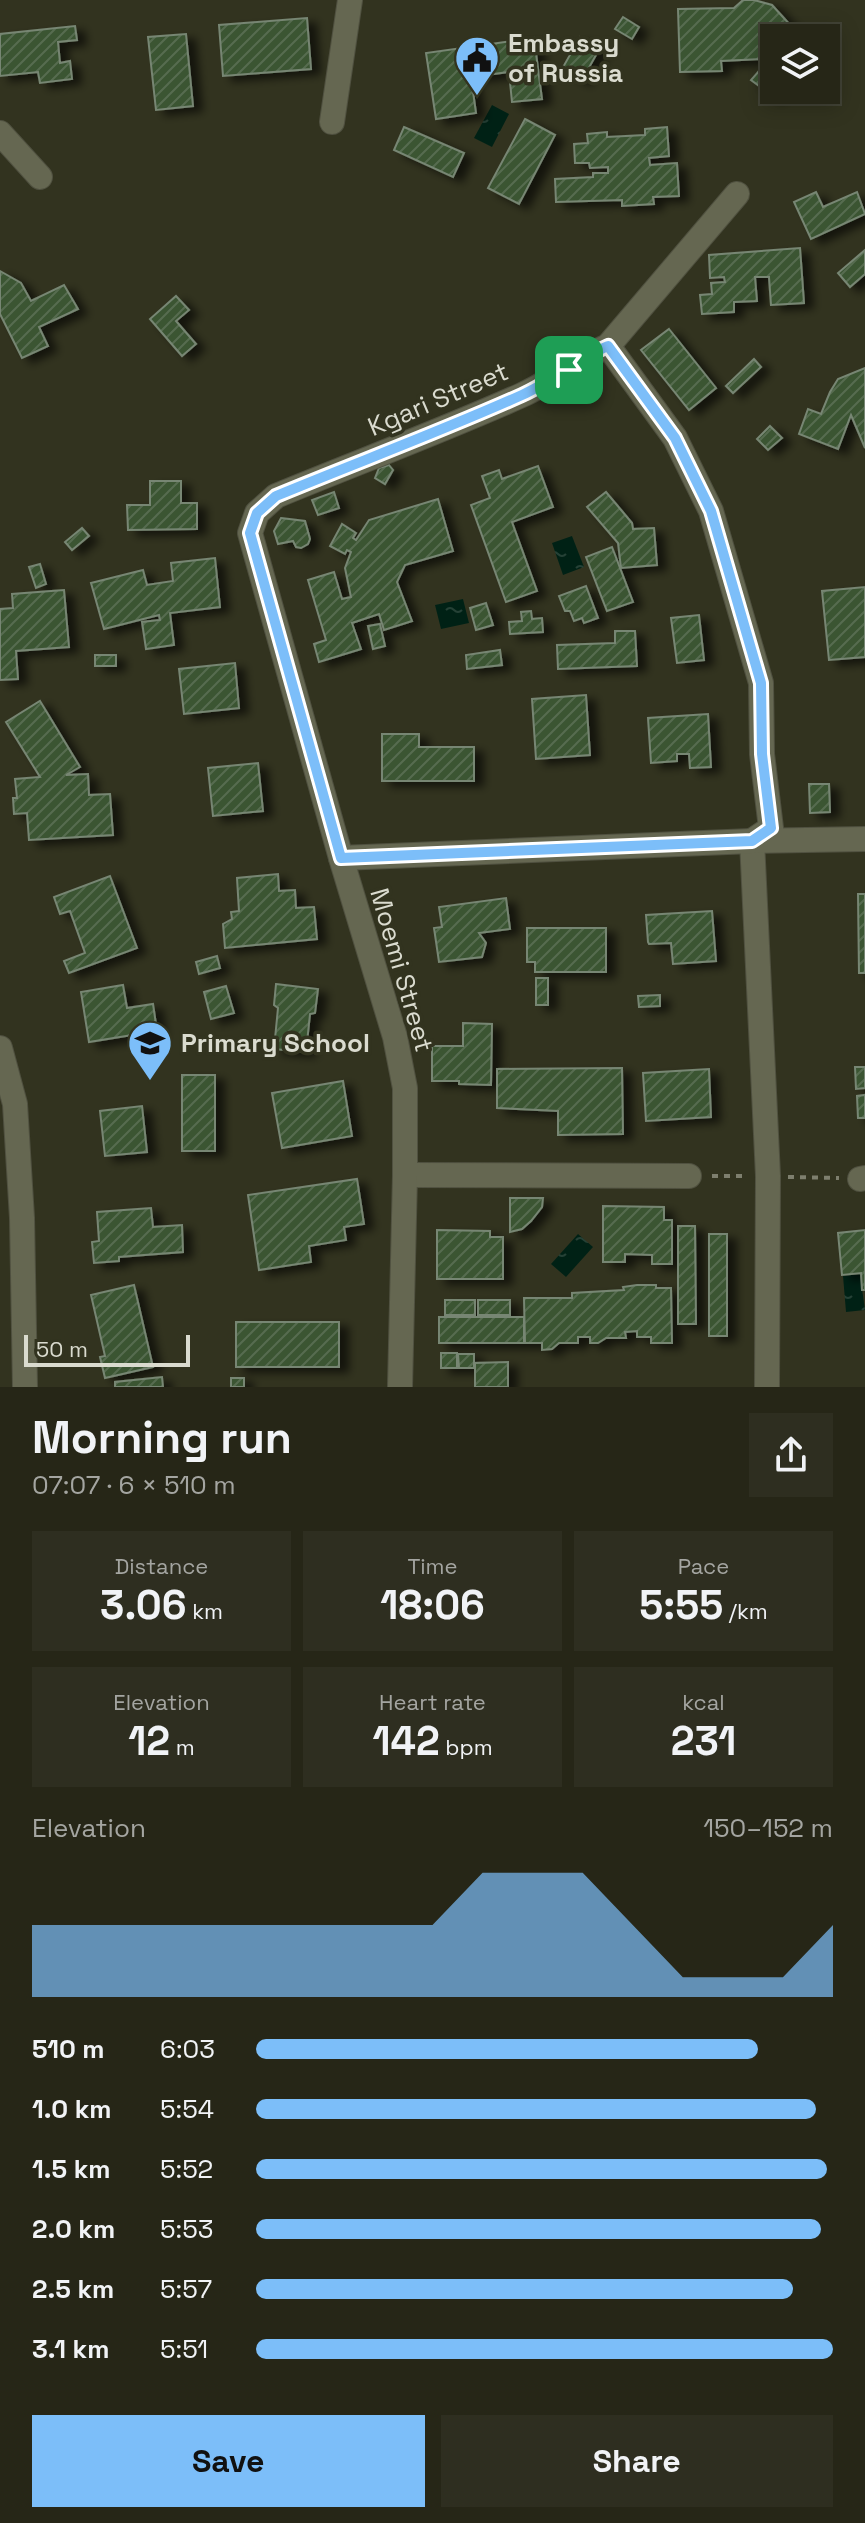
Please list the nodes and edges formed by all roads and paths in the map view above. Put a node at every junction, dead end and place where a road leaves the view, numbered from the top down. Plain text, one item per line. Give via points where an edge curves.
1 (350, 0) edge
2 (332, 122) dead end
3 (0, 133) edge
4 (40, 177) dead end
5 (737, 194) dead end
6 (608, 346) junction
7 (250, 533) joint
8 (865, 839) edge
9 (752, 841) junction
10 (341, 858) junction
11 (0, 1048) edge
12 (405, 1175) junction
13 (689, 1176) dead end
14 (25, 1387) edge
15 (400, 1387) edge
16 (767, 1387) edge

1 - 2 street
3 - 4 street
5 - 6 street, Kgari Street
6 - 7 street, Kgari Street via 525,394 276,496 257,513
6 - 9 street via 675,438 711,511 740,604 761,683 771,828
7 - 10 street, Moemi Street
8 - 9 street
9 - 10 street
9 - 16 street via 768,1176
10 - 12 street, Moemi Street via 400,1063
11 - 14 street via 15,1104
12 - 13 street
12 - 15 street, Moemi Street

